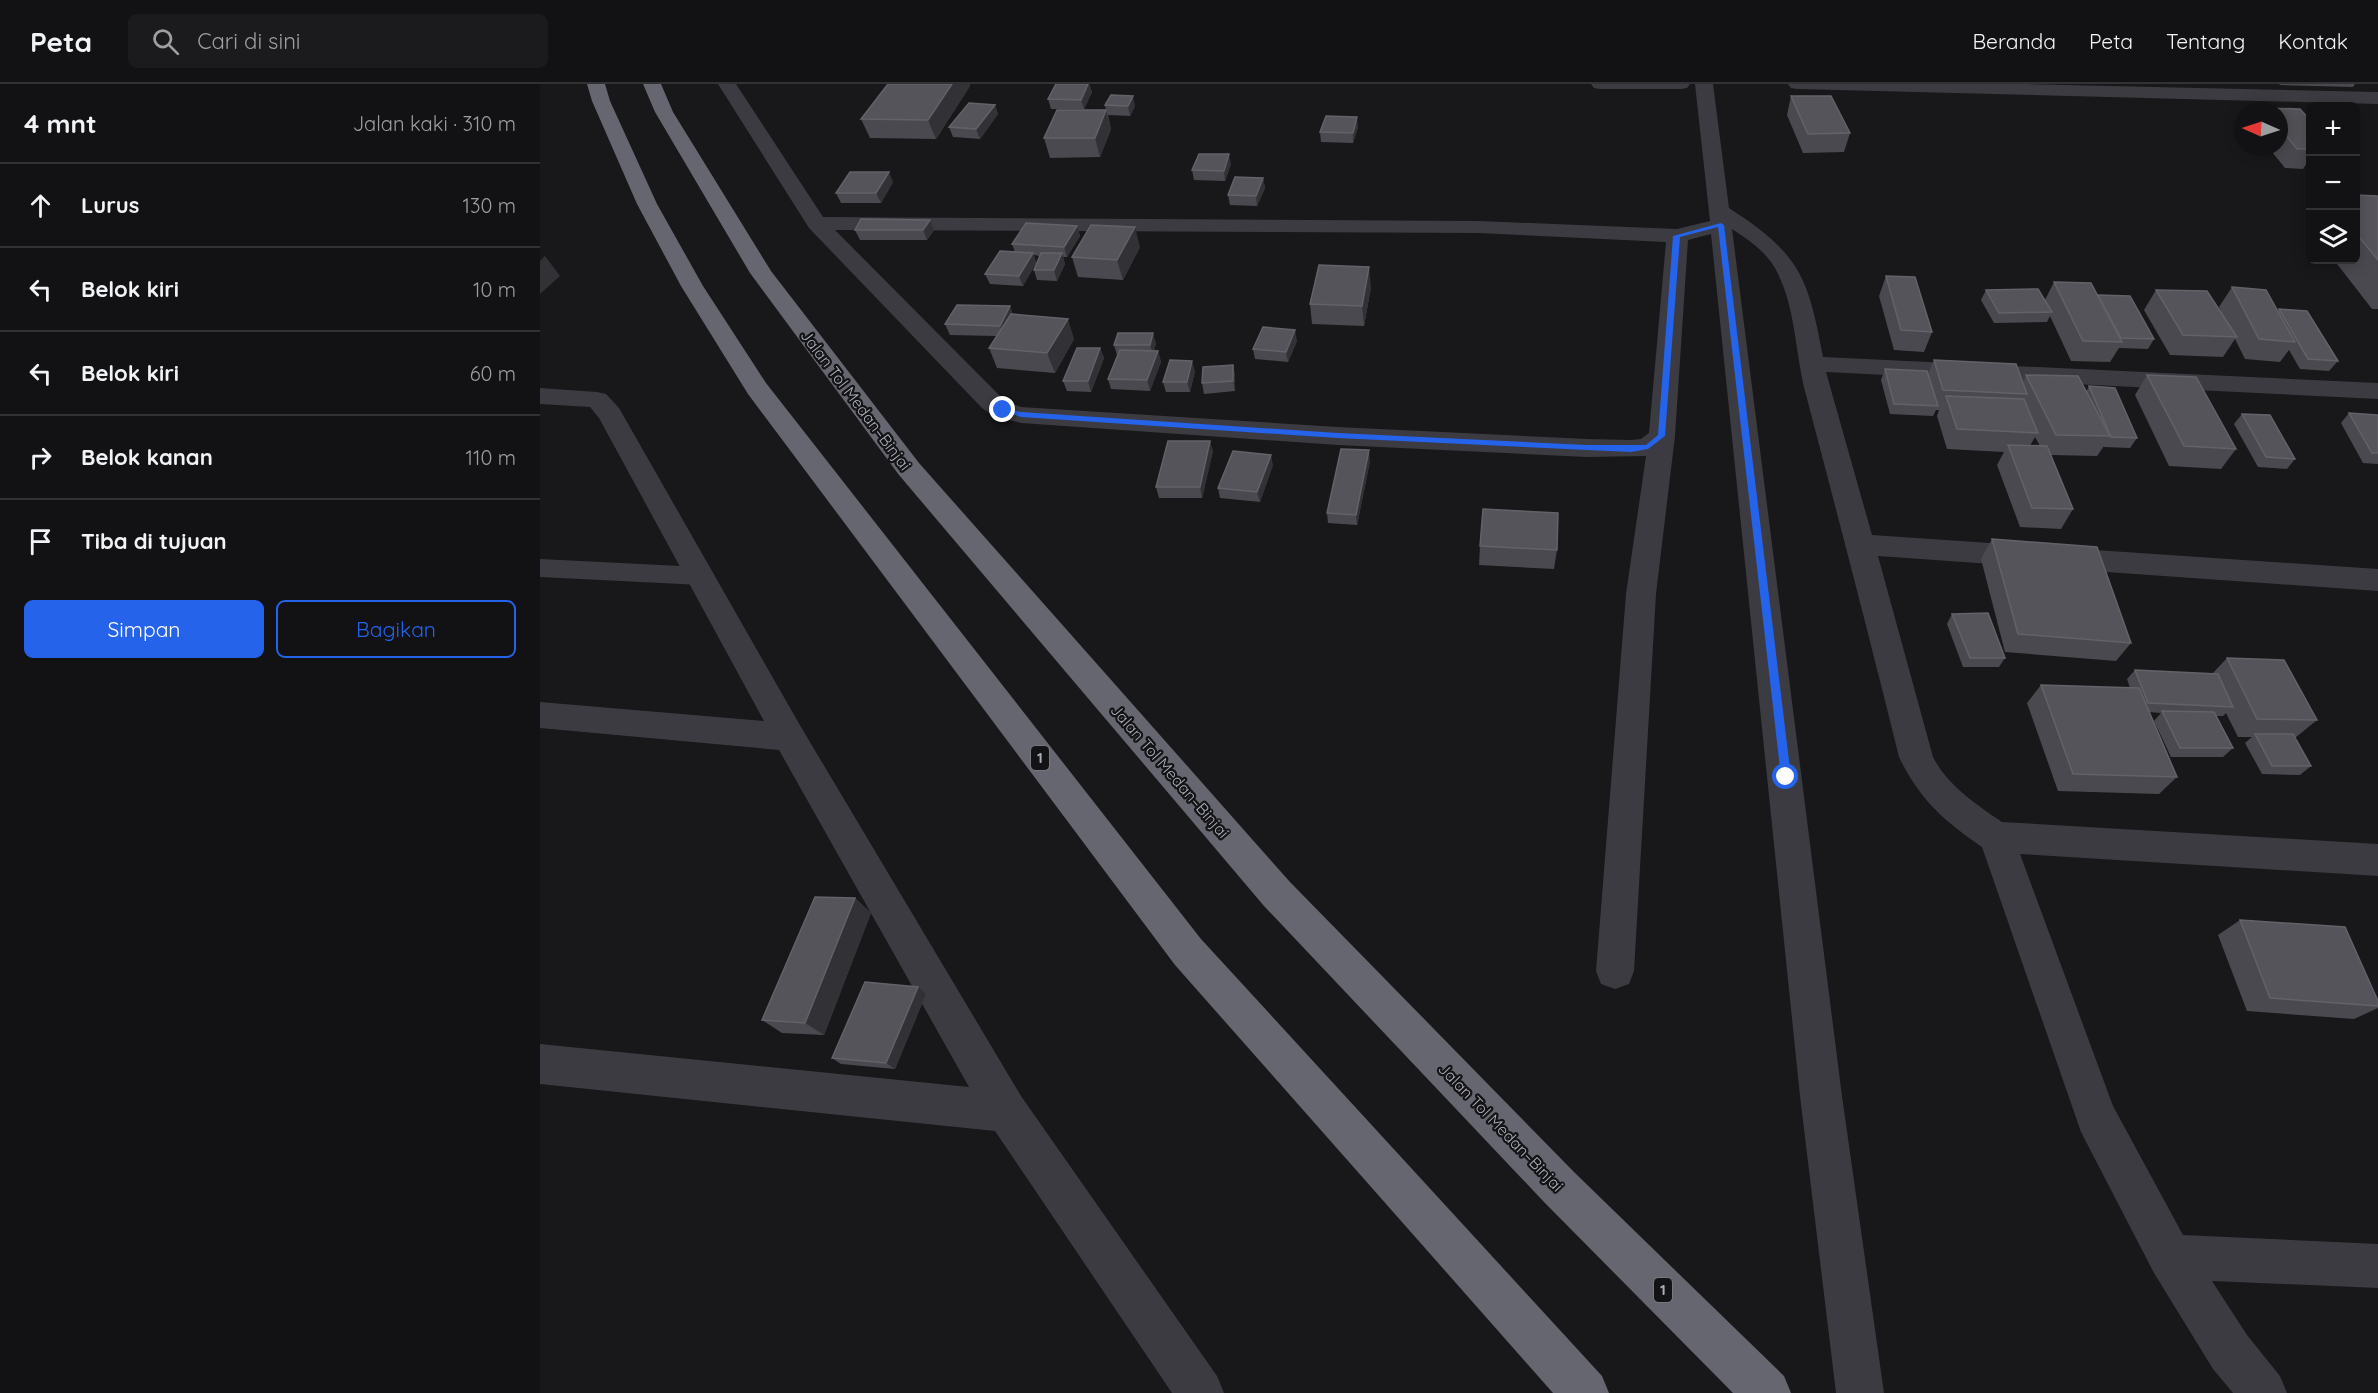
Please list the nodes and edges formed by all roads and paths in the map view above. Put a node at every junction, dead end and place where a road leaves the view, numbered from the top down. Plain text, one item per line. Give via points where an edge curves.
1 (596, 84) edge
2 (652, 84) edge
3 (727, 84) edge
4 (1600, 84) edge
5 (1681, 84) edge
6 (1704, 84) edge
7 (1797, 84) edge
8 (2372, 84) edge
9 (2378, 91) edge
10 (2378, 98) edge
11 (1720, 218) junction
12 (817, 223) junction
13 (1677, 236) junction
14 (1811, 364) junction
15 (2378, 391) edge
16 (540, 396) edge
17 (1662, 436) junction
18 (1862, 545) junction
19 (540, 568) edge
20 (701, 576) junction
21 (2378, 580) edge
22 (540, 715) edge
23 (789, 737) junction
24 (1996, 837) junction
25 (2378, 860) edge
26 (1615, 971) dead end
27 (540, 1064) edge
28 (1006, 1111) junction
29 (2170, 1257) junction
30 (2378, 1266) edge
31 (1200, 1393) edge
32 (1585, 1393) edge
33 (1767, 1393) edge
34 (1860, 1393) edge
35 (2263, 1393) edge

1 - 32 highway, 1 via 647,204 692,286 757,388 1188,952
2 - 33 highway, Jalan Tol Medan–Binjai / 1 via 664,112 761,273 909,470 1277,894 1559,1187
3 - 12 street
4 - 5 street
6 - 11 street
7 - 10 street
8 - 9 street
11 - 13 street
11 - 14 street via 1763,240 1789,272 1802,307
11 - 34 street via 1821,1096
12 - 13 street via 1479,227
12 - 17 street via 991,402 1021,415 1587,448 1648,447
13 - 17 street
14 - 15 street
14 - 18 street
16 - 20 street via 597,400 610,414
17 - 26 street via 1641,594
18 - 21 street
18 - 24 street via 1923,774 1932,788
19 - 20 lane
20 - 23 street
22 - 23 street
23 - 28 street
24 - 25 street
24 - 29 street via 2096,1118
27 - 28 street
28 - 31 street
29 - 30 street
29 - 35 street via 2230,1352

